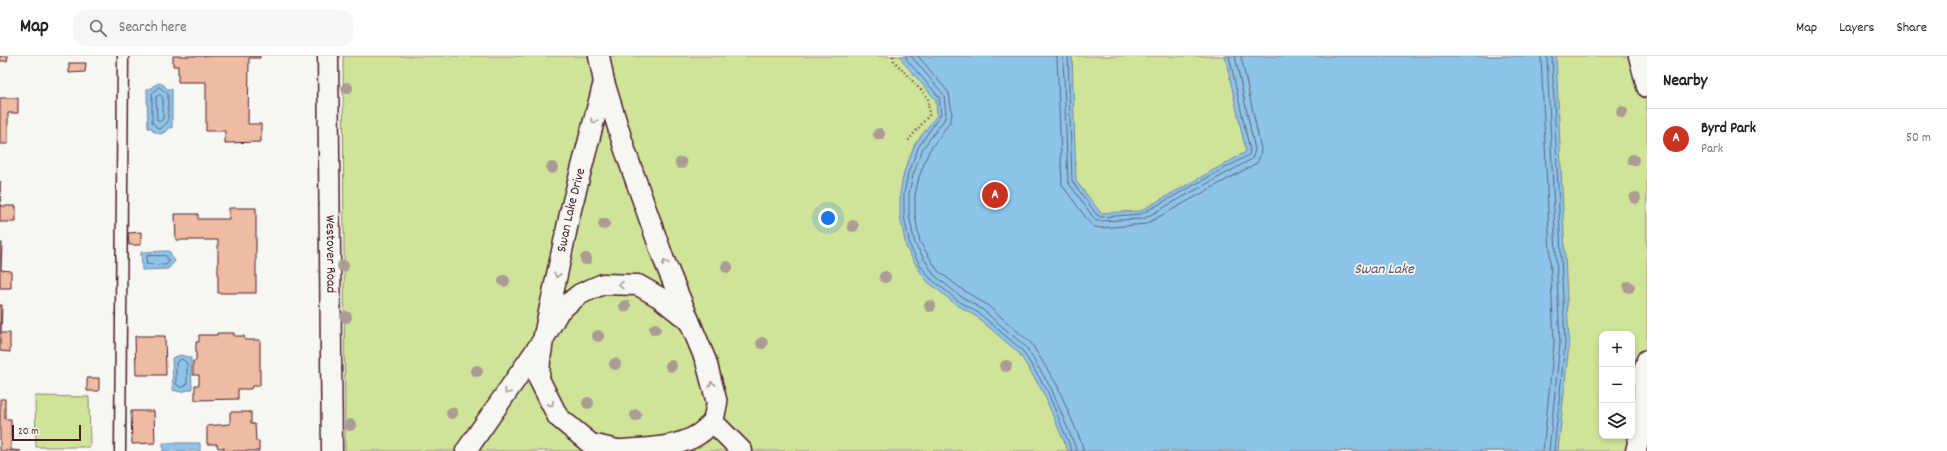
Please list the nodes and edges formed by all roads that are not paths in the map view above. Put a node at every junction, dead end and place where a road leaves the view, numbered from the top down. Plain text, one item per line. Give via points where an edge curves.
1 (123, 56) edge
2 (328, 56) edge
3 (588, 56) edge
4 (599, 56) edge
5 (1639, 56) edge
6 (604, 82) junction
7 (1647, 87) edge
8 (690, 322) junction
9 (543, 340) junction
10 (1647, 360) edge
11 (713, 422) junction
12 (120, 451) edge
13 (332, 451) edge
14 (466, 451) edge
15 (613, 451) edge
16 (742, 451) edge
17 (1636, 451) edge

1 - 12 lane
2 - 13 street, Westover Road
3 - 6 street, Swan Lake Drive
4 - 6 street, Swan Lake Drive
5 - 7 street
8 -> 6 street, Swan Lake Drive via 664,260
6 -> 9 street, Swan Lake Drive via 571,209
8 -> 9 street, Swan Lake Drive via 659,297 638,285 603,284 580,294 559,310
11 -> 8 street, Swan Lake Drive via 717,403 706,361
9 -> 14 street, Swan Lake Drive
9 -> 15 street via 540,379 558,417 591,444
10 - 17 street via 1644,371 1643,422
11 - 15 street via 698,435 680,442 658,447
11 - 16 street

